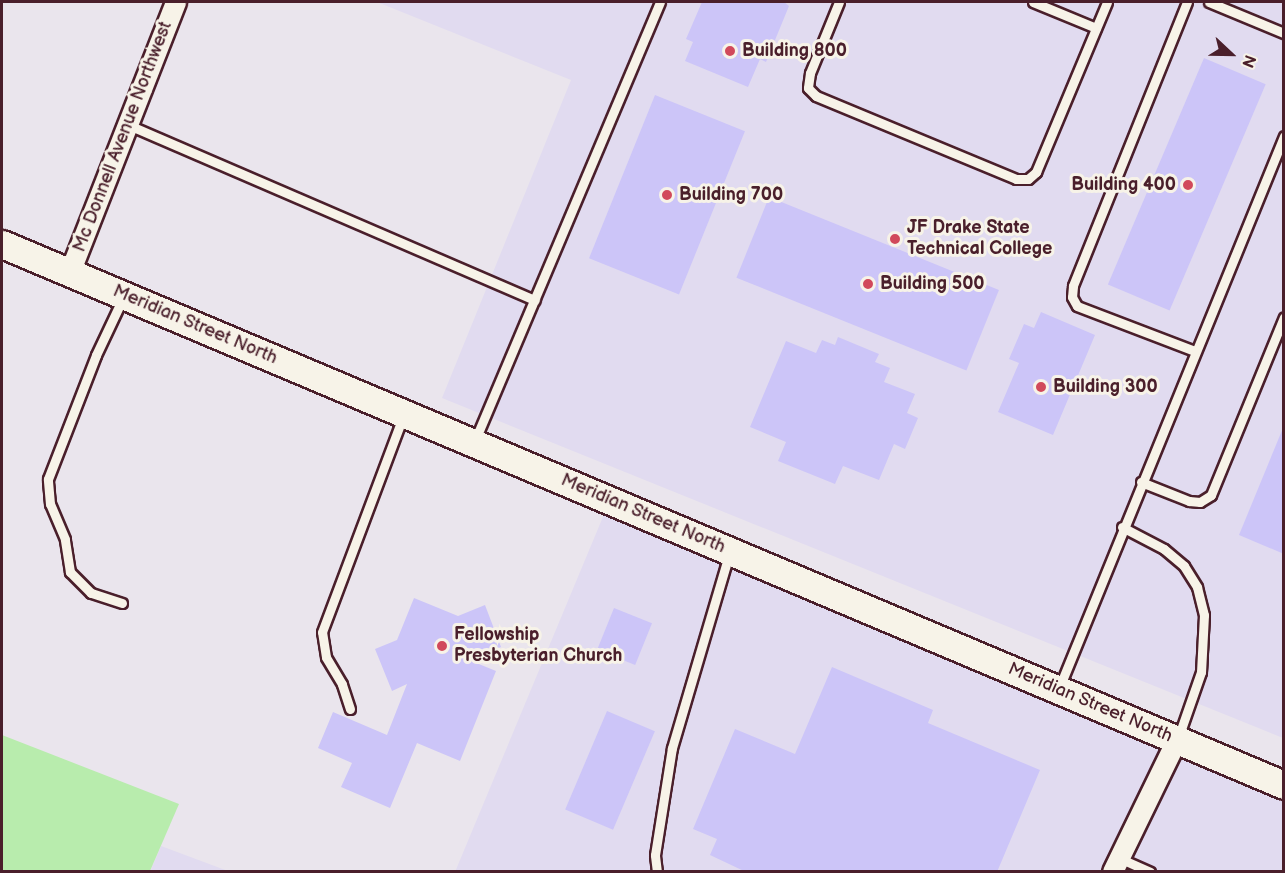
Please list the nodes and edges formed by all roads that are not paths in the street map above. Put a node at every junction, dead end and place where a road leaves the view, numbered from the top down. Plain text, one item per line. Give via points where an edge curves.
1 (176, 2) edge
2 (660, 2) edge
3 (839, 2) edge
4 (1033, 2) edge
5 (1107, 2) edge
6 (1187, 2) edge
7 (1209, 2) edge
8 (1096, 28) junction
9 (1284, 33) edge
10 (126, 124) junction
11 (1284, 136) edge
12 (2, 247) edge
13 (70, 273) junction
14 (124, 295) junction
15 (535, 300) junction
16 (1284, 316) edge
17 (1195, 351) junction
18 (404, 413) junction
19 (474, 443) junction
20 (1141, 482) junction
21 (1122, 527) junction
22 (730, 551) junction
23 (122, 603) dead end
24 (1058, 690) junction
25 (350, 709) dead end
26 (1177, 740) junction
27 (1284, 785) edge
28 (1116, 865) edge
29 (657, 872) edge
30 (1150, 872) edge

1 - 10 street, Mc Donnell Avenue Northwest
2 - 15 lane
3 - 8 lane via 810,73 808,88 816,96 1016,179 1028,179 1036,172
4 - 8 lane
5 - 8 lane
6 - 17 lane via 1073,286 1072,297 1077,306
7 - 9 lane
10 - 13 street, Mc Donnell Avenue Northwest
10 - 15 lane
11 - 17 lane
12 - 13 street, Meridian Street North
13 - 14 street, Meridian Street North
14 - 18 street, Meridian Street North
14 - 23 lane via 48,479 50,504 66,539 70,572 91,592
15 - 19 lane
16 - 20 lane via 1211,495 1200,502 1189,501
17 - 20 lane
18 - 19 street, Meridian Street North
18 - 25 lane via 322,632 326,657 342,684
19 - 22 street, Meridian Street North
20 - 21 lane
21 - 24 lane
21 - 26 lane via 1164,549 1184,566 1197,587 1204,615 1201,672
22 - 24 street, Meridian Street North
22 - 29 lane via 672,748 655,855
24 - 26 street, Meridian Street North
26 - 27 street, Meridian Street North
26 - 28 street
28 - 30 lane

